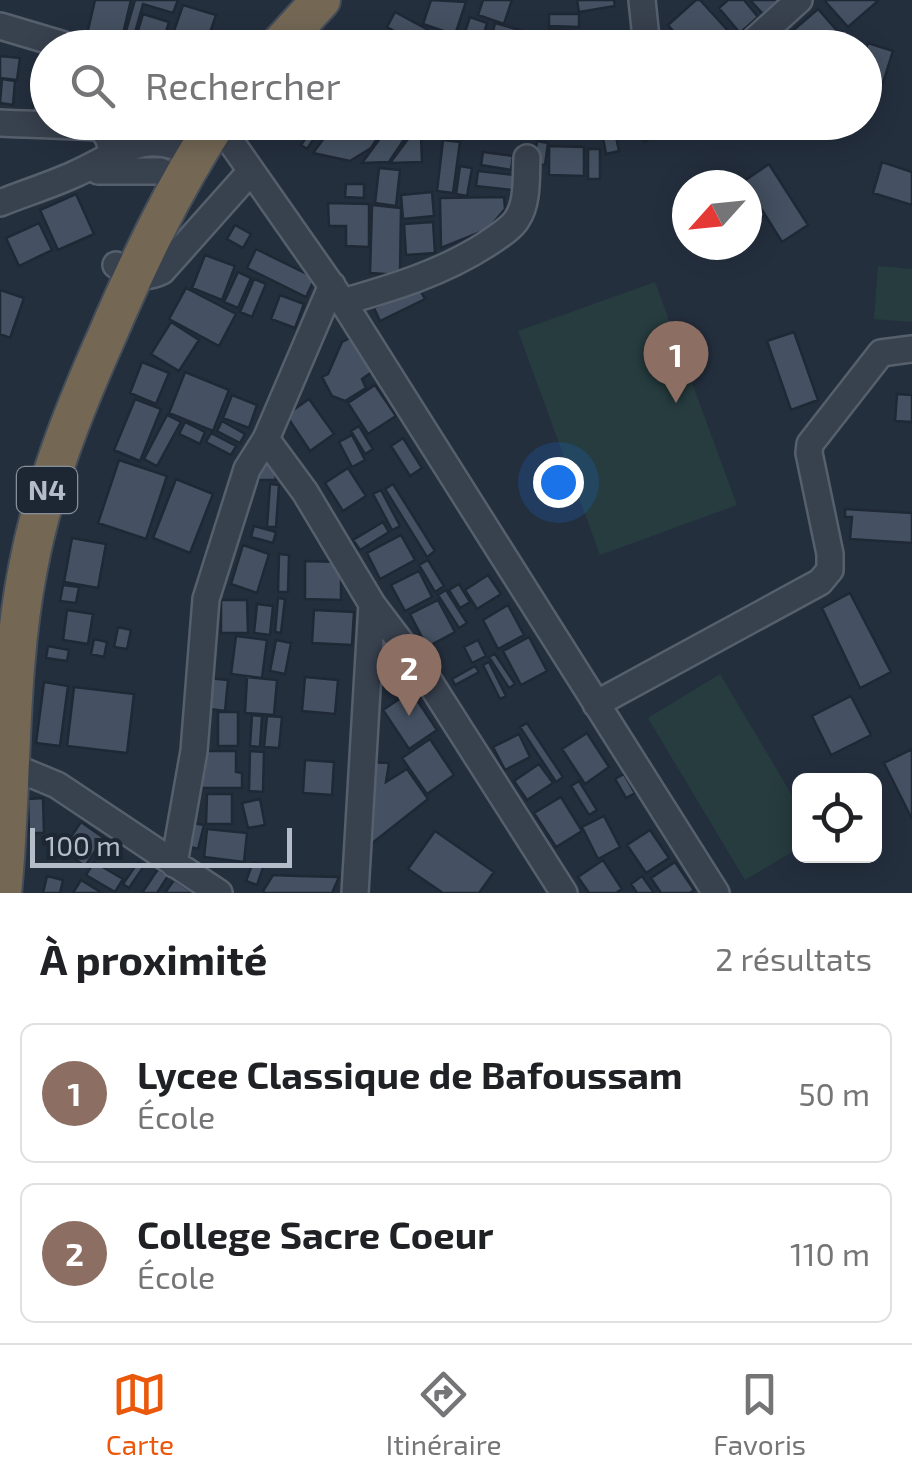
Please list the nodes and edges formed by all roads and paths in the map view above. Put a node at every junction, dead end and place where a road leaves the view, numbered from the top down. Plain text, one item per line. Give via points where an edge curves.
1 (292, 0) edge
2 (321, 0) edge
3 (642, 0) edge
4 (799, 0) edge
5 (0, 26) edge
6 (268, 30) edge
7 (294, 30) edge
8 (645, 30) edge
9 (766, 30) edge
10 (30, 35) edge
11 (0, 123) edge
12 (30, 126) edge
13 (108, 140) edge
14 (229, 140) edge
15 (181, 155) edge
16 (526, 158) dead end
17 (112, 161) junction
18 (251, 171) junction
19 (0, 203) edge
20 (125, 270) junction
21 (338, 294) junction
22 (912, 349) edge
23 (266, 439) junction
24 (0, 604) edge
25 (372, 604) junction
26 (596, 704) junction
27 (4, 772) edge
28 (174, 864) junction
29 (2, 893) edge
30 (218, 893) edge
31 (355, 893) edge
32 (564, 893) edge
33 (716, 893) edge

1 - 6 highway
2 - 7 highway
3 - 8 street
4 - 9 street
5 - 10 street
11 - 12 street
13 - 17 street
14 - 18 street
15 - 17 street via 144,143
15 - 20 highway, N4
16 - 21 street via 518,218 500,235 392,290
17 - 19 street
18 - 20 street via 162,271 148,276
18 - 21 street
20 - 24 highway, N4 via 66,384 14,534
20 - 27 highway, N4 via 42,506 25,588
21 - 23 street
21 - 26 street
22 - 26 street via 881,353 810,444 830,554 830,570 820,582
23 - 25 street
23 - 28 street via 247,468 206,599 194,751
25 - 31 street
25 - 32 street via 422,670
26 - 33 street
27 - 28 street via 57,785
27 - 29 highway, N4
28 - 30 street

